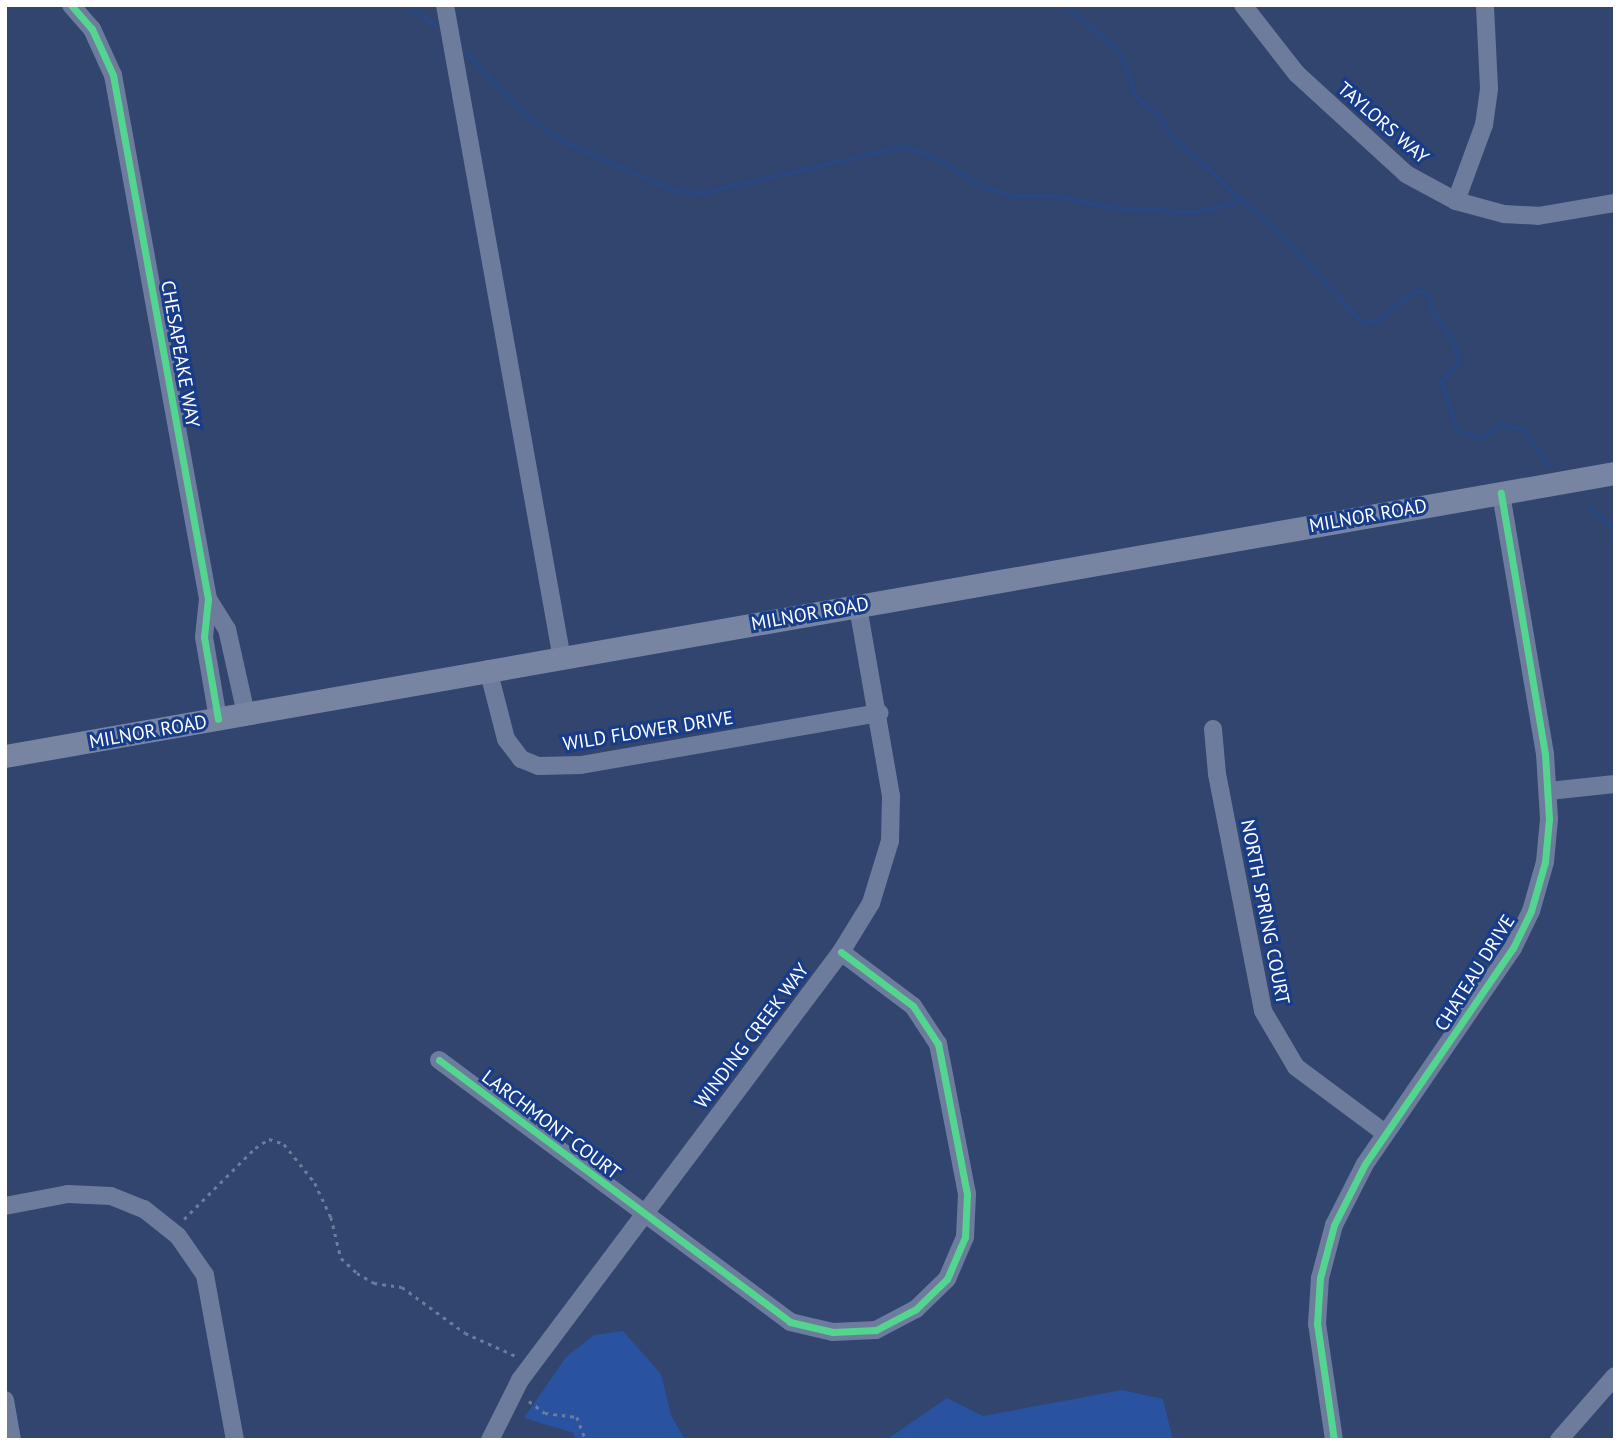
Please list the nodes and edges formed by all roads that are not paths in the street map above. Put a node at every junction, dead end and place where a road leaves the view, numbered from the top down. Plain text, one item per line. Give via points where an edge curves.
1 (71, 5) edge
2 (445, 5) edge
3 (1243, 5) edge
4 (1485, 5) edge
5 (1455, 201) junction
6 (1615, 203) edge
7 (1615, 473) edge
8 (1501, 493) junction
9 (208, 599) junction
10 (858, 606) junction
11 (562, 659) junction
12 (488, 669) junction
13 (879, 713) junction
14 (246, 714) junction
15 (218, 719) junction
16 (1213, 729) dead end
17 (5, 756) edge
18 (1615, 784) edge
19 (1549, 792) junction
20 (841, 951) junction
21 (439, 1059) dead end
22 (1385, 1133) junction
23 (5, 1206) edge
24 (644, 1215) junction
25 (1615, 1376) edge
26 (5, 1401) edge
27 (12, 1440) edge
28 (235, 1440) edge
29 (490, 1440) edge
30 (1334, 1440) edge
31 (1559, 1440) edge

1 - 9 street, CHESAPEAKE WAY via 92,29 113,75
2 - 11 street
3 - 5 street, TAYLORS WAY via 1317,93 1406,174
4 - 5 street via 1489,88 1485,125
5 - 6 street, TAYLORS WAY via 1504,214 1538,216
7 - 8 main road, MILNOR ROAD
8 - 10 main road, MILNOR ROAD
8 - 19 street, CHATEAU DRIVE
9 - 14 street, CHESAPEAKE WAY via 227,629
9 - 15 street, CHESAPEAKE WAY via 204,638
10 - 11 main road, MILNOR ROAD
10 - 13 street, WINDING CREEK WAY
11 - 12 main road, MILNOR ROAD
12 - 13 street, WILD FLOWER DRIVE via 506,740 521,759 538,766 581,765
12 - 14 main road, MILNOR ROAD
13 - 20 street, WINDING CREEK WAY via 891,796 890,841 871,903
14 - 15 main road, MILNOR ROAD
15 - 17 main road, MILNOR ROAD
16 - 22 street, NORTH SPRING COURT via 1217,774 1262,1011 1296,1067
18 - 19 street
19 - 22 street, CHATEAU DRIVE via 1547,852 1531,911 1500,970
20 - 24 street, WINDING CREEK WAY
20 - 24 street, LARCHMONT COURT via 913,1006 929,1028 945,1066 965,1173 967,1219 957,1261 939,1291 898,1321 876,1330 810,1329 789,1322
21 - 24 street, LARCHMONT COURT
22 - 30 street, CHATEAU DRIVE via 1339,1212 1320,1278 1318,1347
23 - 28 street via 68,1194 111,1196 144,1209 172,1231 205,1275
24 - 29 street, WINDING CREEK WAY via 508,1399
25 - 31 street
26 - 27 street

